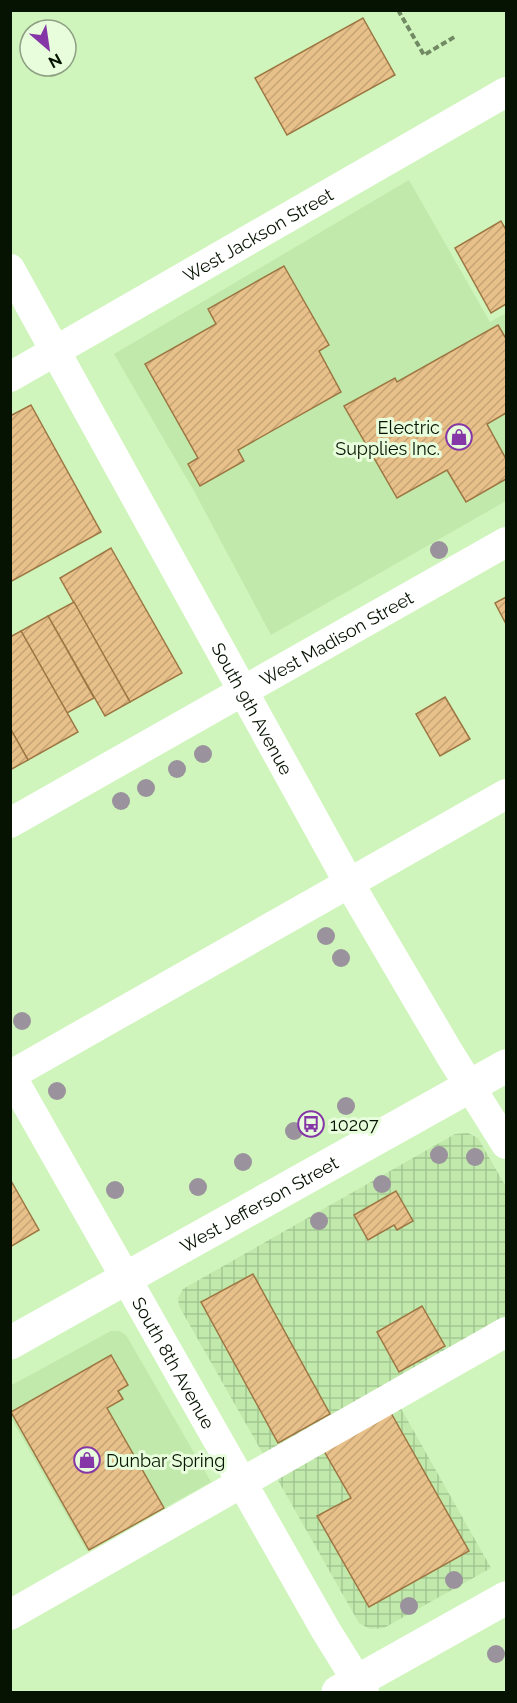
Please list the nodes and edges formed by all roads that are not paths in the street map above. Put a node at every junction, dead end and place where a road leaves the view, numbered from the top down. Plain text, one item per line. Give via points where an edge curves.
1 (507, 92) edge
2 (10, 269) edge
3 (56, 350) junction
4 (10, 377) edge
5 (507, 542) edge
6 (243, 691) junction
7 (507, 794) edge
8 (10, 823) edge
9 (349, 883) junction
10 (507, 1066) edge
11 (11, 1074) edge
12 (470, 1086) junction
13 (507, 1144) edge
14 (126, 1278) junction
15 (507, 1332) edge
16 (10, 1343) edge
17 (242, 1482) junction
18 (507, 1598) edge
19 (10, 1616) edge
20 (353, 1689) edge

1 - 3 street, West Jackson Street
2 - 3 street, South 9th Avenue
3 - 4 street, West Jackson Street
3 - 6 street, South 9th Avenue
5 - 6 street, West Madison Street
6 - 8 street, West Madison Street
6 - 9 street, South 9th Avenue
7 - 9 street
9 - 11 street
9 - 12 street, South 9th Avenue
10 - 12 main road, West Jefferson Street
11 - 14 street, South 8th Avenue
12 - 13 street, South 9th Avenue
12 - 14 main road, West Jefferson Street
14 - 16 main road, West Jefferson Street
14 - 17 street, South 8th Avenue
15 - 17 street
17 - 19 street
17 - 20 street, South 8th Avenue via 325,1629
18 - 20 main road

